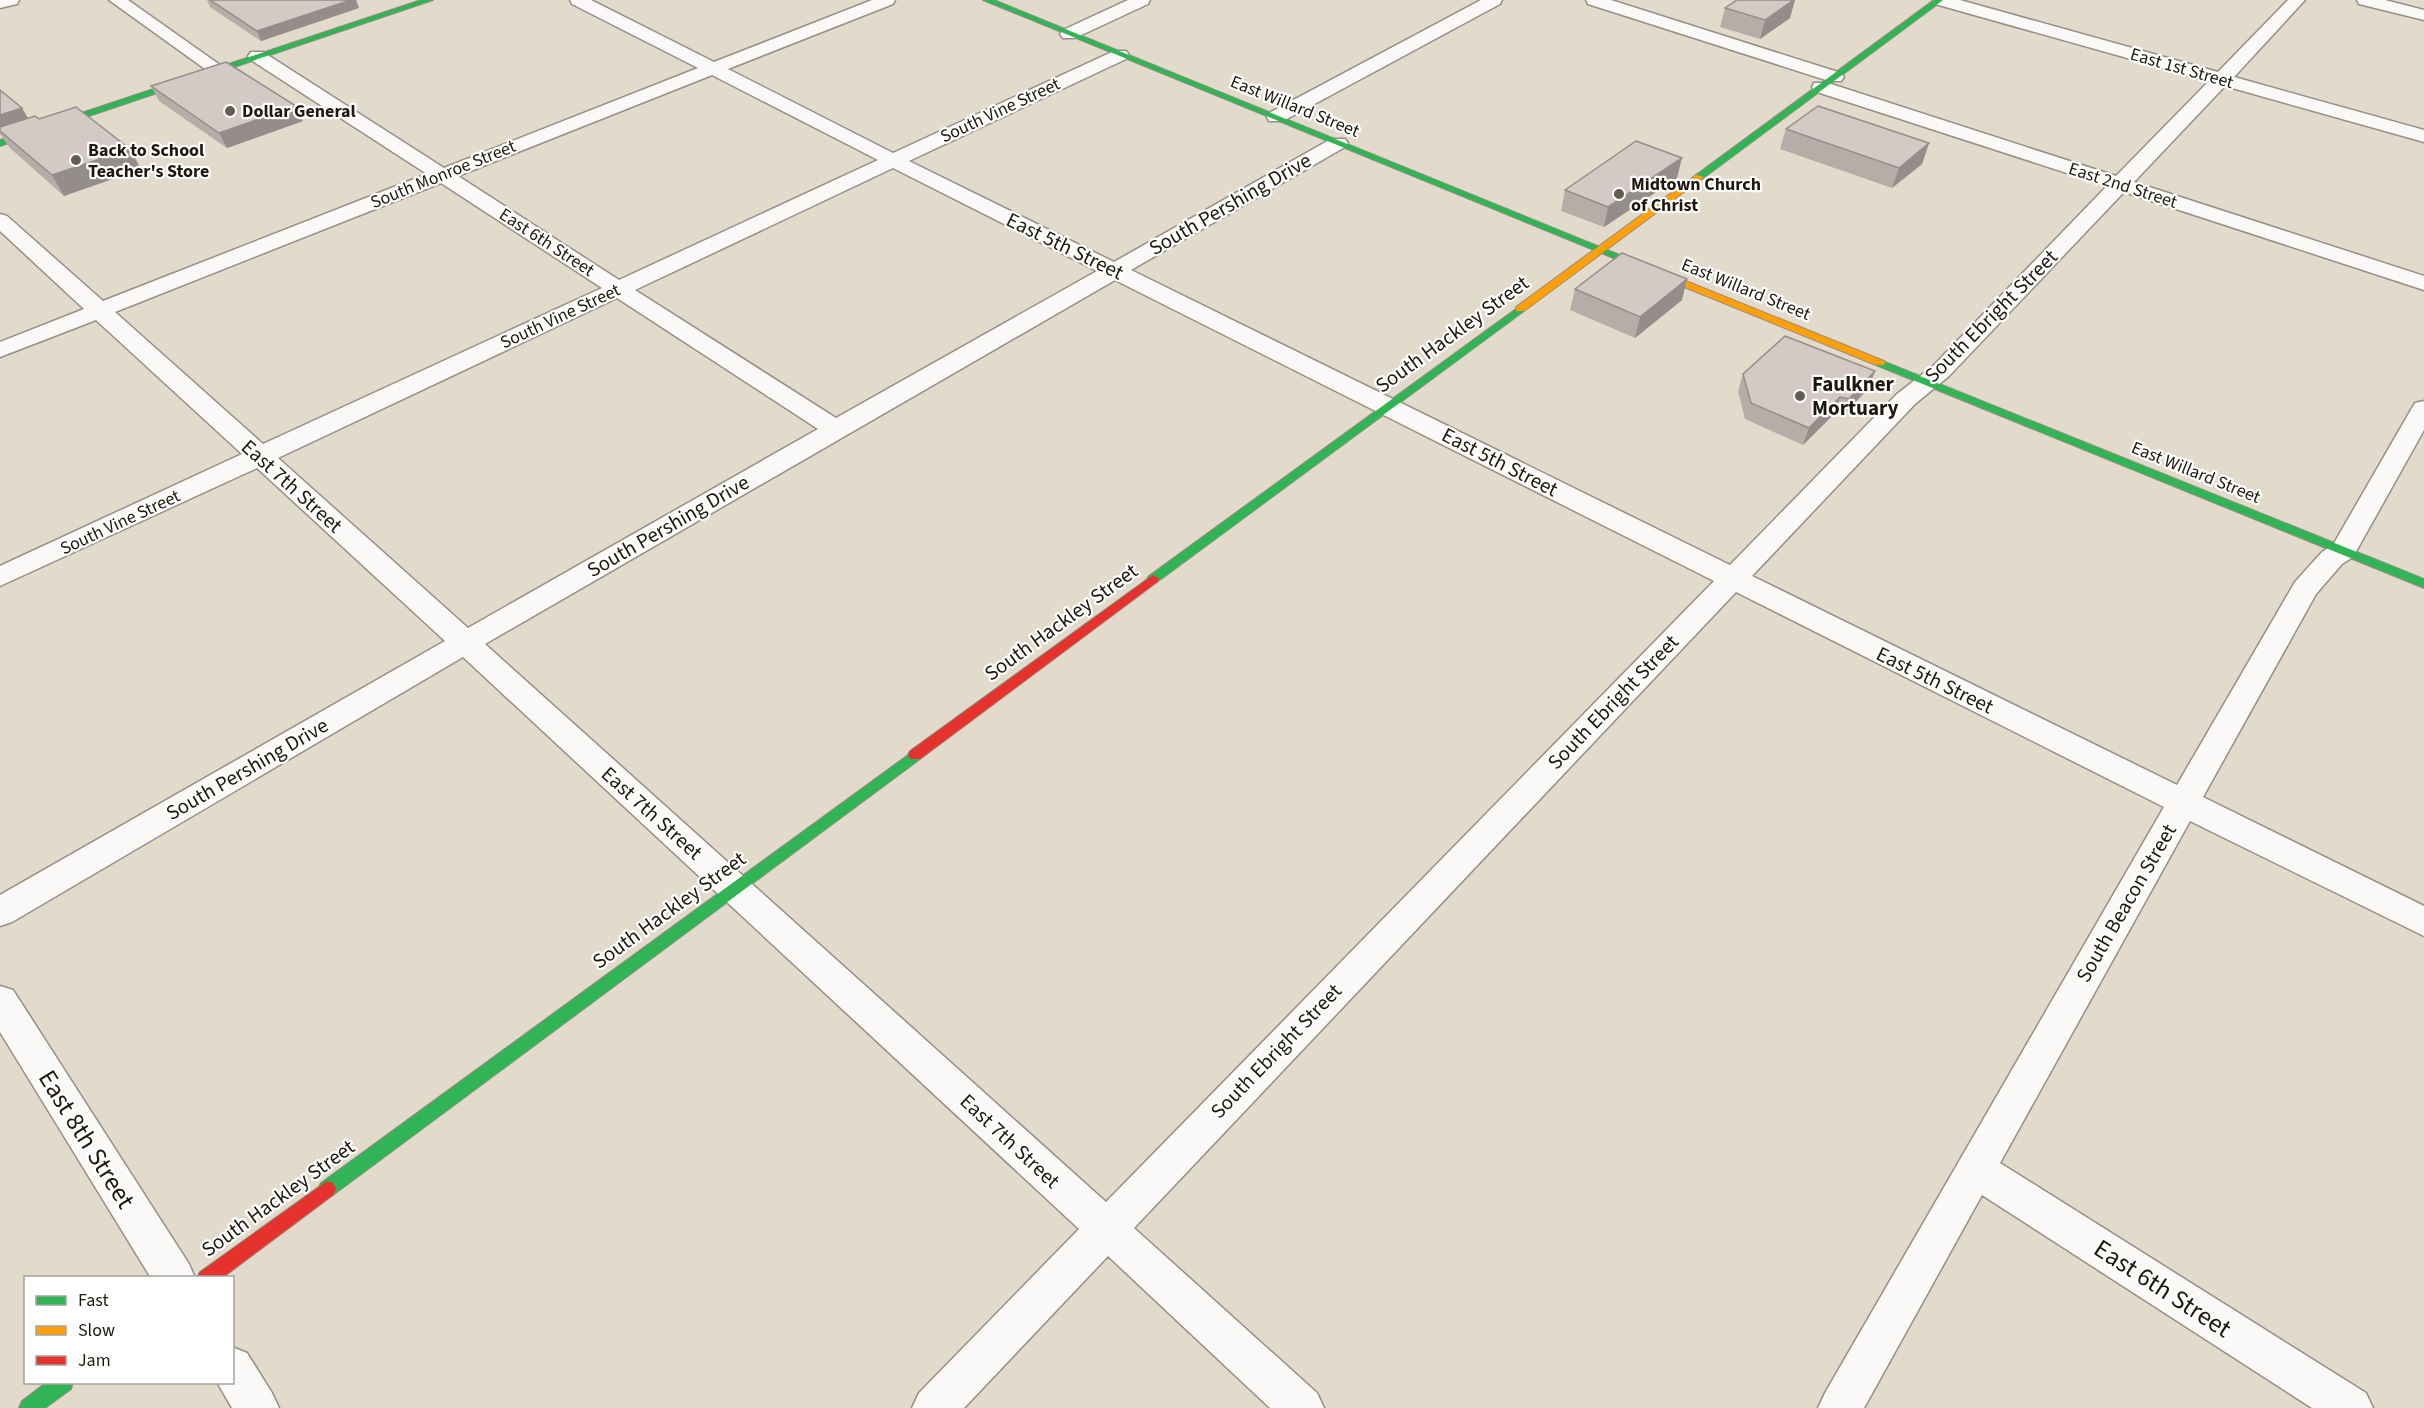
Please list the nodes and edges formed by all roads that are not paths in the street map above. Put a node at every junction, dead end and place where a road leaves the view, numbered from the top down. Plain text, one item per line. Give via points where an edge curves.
1 (11, 0) edge
2 (117, 0) edge
3 (429, 0) edge
4 (578, 0) edge
5 (887, 0) edge
6 (987, 0) edge
7 (1142, 0) edge
8 (1494, 0) edge
9 (1594, 0) edge
10 (1940, 0) edge
11 (2297, 0) edge
12 (2365, 0) edge
13 (0, 3) edge
14 (2424, 15) edge
15 (1069, 34) junction
16 (1120, 55) junction
17 (257, 56) junction
18 (711, 69) junction
19 (218, 70) junction
20 (2221, 79) junction
21 (1828, 82) junction
22 (1276, 117) junction
23 (2424, 136) edge
24 (0, 143) edge
25 (1338, 143) junction
26 (892, 160) junction
27 (442, 175) junction
28 (2120, 184) junction
29 (0, 220) edge
30 (1602, 250) junction
31 (1115, 270) junction
32 (2424, 283) edge
33 (616, 290) junction
34 (98, 311) junction
35 (0, 350) edge
36 (1928, 382) junction
37 (1389, 407) junction
38 (2424, 408) edge
39 (836, 429) junction
40 (259, 457) junction
41 (2343, 551) junction
42 (0, 577) edge
43 (1732, 579) junction
44 (2424, 584) edge
45 (464, 643) junction
46 (2184, 803) junction
47 (735, 888) junction
48 (0, 912) edge
49 (2424, 922) edge
50 (0, 1001) edge
51 (1976, 1168) junction
52 (1105, 1228) junction
53 (174, 1276) edge
54 (209, 1276) edge
55 (234, 1371) edge
56 (63, 1384) edge
57 (29, 1408) edge
58 (257, 1408) edge
59 (934, 1408) edge
60 (1302, 1408) edge
61 (1840, 1408) edge
62 (2351, 1408) edge

1 - 13 street
2 - 19 street
3 - 17 street
4 - 18 street, East 5th Street
5 - 18 street, South Monroe Street
6 - 15 street, East Willard Street
7 - 15 street
8 - 22 street
9 - 21 street, East 2nd Street
10 - 20 street, East 1st Street
10 - 21 street, South Hackley Street
11 - 20 street, South Ebright Street
12 - 14 street
15 - 16 street, East Willard Street
16 - 22 street, East Willard Street
16 - 26 street, South Vine Street
17 - 19 street
17 - 27 street, East 6th Street
18 - 26 street, East 5th Street
18 - 27 street, South Monroe Street
19 - 24 street
20 - 23 street, East 1st Street
20 - 28 street, South Ebright Street
21 - 28 street, East 2nd Street
21 - 30 street, South Hackley Street
22 - 25 street, East Willard Street
25 - 30 street, East Willard Street
25 - 31 street, South Pershing Drive
26 - 31 street, East 5th Street
26 - 33 street, South Vine Street
27 - 33 street, East 6th Street
27 - 34 street, South Monroe Street
28 - 32 street, East 2nd Street
28 - 36 street, South Ebright Street
29 - 34 street, East 7th Street
30 - 36 street, East Willard Street
30 - 37 street, South Hackley Street
31 - 37 street, East 5th Street
31 - 39 street, South Pershing Drive
33 - 39 street, East 6th Street
33 - 40 street, South Vine Street
34 - 35 street, South Monroe Street
34 - 40 street, East 7th Street
36 - 41 street, East Willard Street
36 - 43 street, South Ebright Street via 1906,399
37 - 43 street, East 5th Street
37 - 47 street, South Hackley Street
38 - 41 street, South Beacon Street
39 - 45 street, South Pershing Drive
40 - 42 street, South Vine Street
40 - 45 street, East 7th Street
41 - 44 street, East Willard Street
41 - 46 street, South Beacon Street via 2305,590
43 - 46 street, East 5th Street
43 - 52 street, South Ebright Street
45 - 47 street, East 7th Street
45 - 48 street, South Pershing Drive
46 - 49 street, East 5th Street
46 - 51 street, South Beacon Street
47 - 52 street, East 7th Street
47 - 54 street, South Hackley Street
50 - 53 street, East 8th Street
51 - 61 street, South Beacon Street
51 - 62 street, East 6th Street
52 - 59 street, South Ebright Street
52 - 60 street, East 7th Street
55 - 58 street
56 - 57 street

